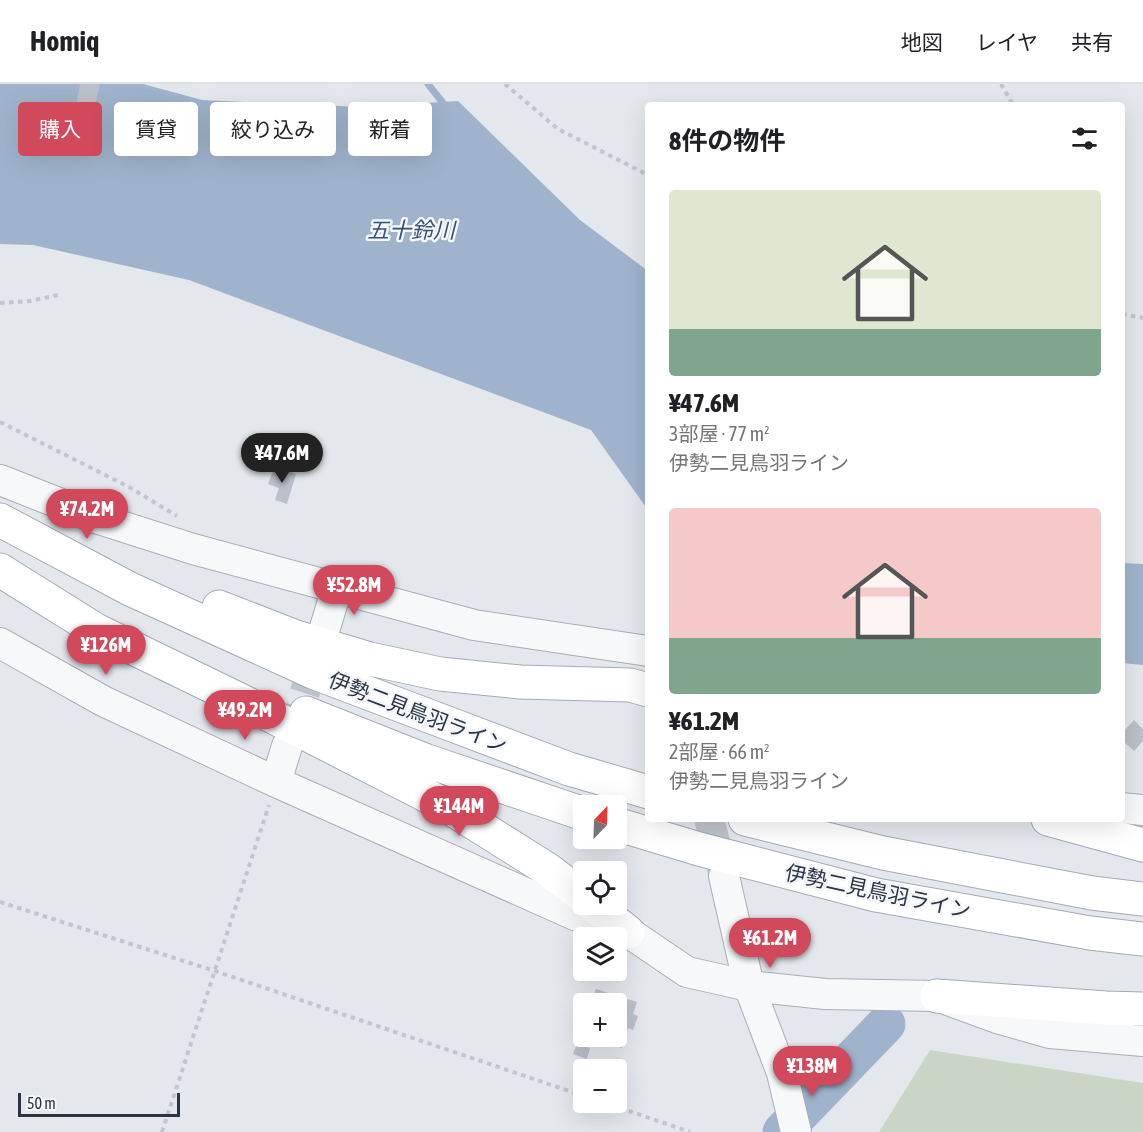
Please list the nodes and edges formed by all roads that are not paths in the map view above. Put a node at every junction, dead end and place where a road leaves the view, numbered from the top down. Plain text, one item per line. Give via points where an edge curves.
1 (0, 480) edge
2 (0, 512) edge
3 (0, 520) edge
4 (0, 568) edge
5 (337, 588) junction
6 (324, 631) tunnel mouth
7 (0, 643) edge
8 (645, 651) edge
9 (645, 689) edge
10 (287, 746) tunnel mouth
11 (276, 782) junction
12 (645, 791) edge
13 (1125, 808) edge
14 (573, 810) edge
15 (1143, 810) edge
16 (757, 822) edge
17 (1059, 822) edge
18 (627, 827) edge
19 (1143, 845) edge
20 (724, 876) tunnel mouth
21 (573, 888) edge
22 (1143, 899) edge
23 (606, 915) edge
24 (628, 932) junction
25 (1143, 939) edge
26 (749, 986) junction
27 (937, 996) junction
28 (1143, 1009) edge
29 (1143, 1041) edge
30 (796, 1132) edge

1 - 5 street via 99,519
2 - 9 main road via 192,597 296,637 370,659 440,674 520,682 630,685
3 - 12 main road, 伊勢二見鳥羽ライン via 130,589 315,673 569,769
4 - 14 main road, 伊勢二見鳥羽ライン via 306,712 427,761
4 - 21 main road via 96,630 447,806
5 - 6 street
5 - 8 street via 474,625
7 - 11 street via 103,701
10 - 11 street
11 - 24 street via 577,916
13 - 15 street
16 - 22 main road, 伊勢二見鳥羽ライン via 884,853 1092,893
17 - 19 main road
18 - 25 main road, 伊勢二見鳥羽ライン via 876,895
20 - 26 street
23 - 24 main road
24 - 26 street via 687,972
26 - 27 street via 825,994
26 - 30 street via 782,1073
27 - 28 main road
27 - 29 street via 1050,1033

